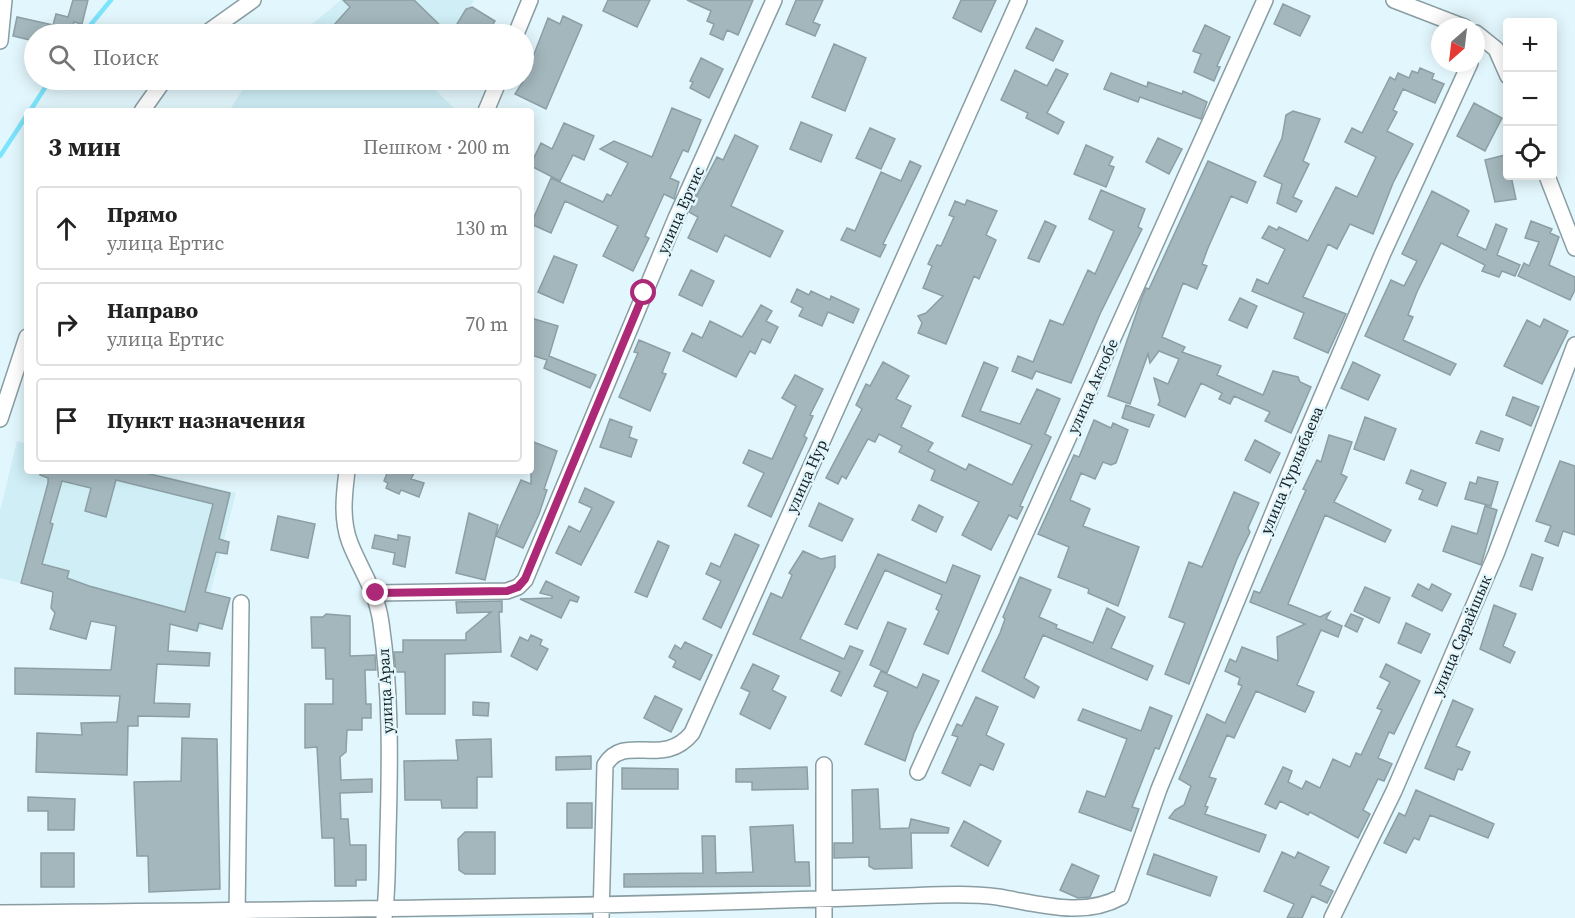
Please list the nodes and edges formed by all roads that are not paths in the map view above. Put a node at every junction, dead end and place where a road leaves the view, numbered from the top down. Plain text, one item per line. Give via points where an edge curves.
1 (4, 0) edge
2 (253, 0) edge
3 (530, 0) edge
4 (774, 0) edge
5 (1018, 0) edge
6 (1265, 0) edge
7 (1394, 0) edge
8 (1441, 18) edge
9 (219, 24) edge
10 (520, 24) edge
11 (0, 41) edge
12 (1485, 43) edge
13 (1466, 72) edge
14 (1506, 72) edge
15 (157, 90) edge
16 (495, 90) edge
17 (144, 108) edge
18 (487, 108) edge
19 (1549, 180) edge
20 (1575, 248) edge
21 (1575, 345) edge
22 (24, 346) edge
23 (0, 419) edge
24 (347, 474) edge
25 (376, 593) junction
26 (241, 603) dead end
27 (824, 765) dead end
28 (918, 772) dead end
29 (824, 900) junction
30 (602, 912) edge
31 (385, 913) edge
32 (0, 914) edge
33 (237, 914) edge
34 (1045, 915) edge
35 (824, 918) edge
36 (1332, 918) edge

1 - 11 street
2 - 9 street
3 - 10 street
4 - 25 street, улица Ертис via 676,218 525,579 507,591
5 - 30 street, улица Нур via 692,733 677,747 659,752 618,752 604,765
6 - 28 street, улица Актобе
7 - 8 street
12 - 14 street via 1496,49
13 - 34 street, улица Турлыбаева via 1299,450 1159,789 1121,897 1102,911
15 - 17 street
16 - 18 street
19 - 20 street
21 - 36 street, улица Сарайшык via 1496,555 1394,791
22 - 23 street
24 - 25 street, улица Арал via 343,506 347,532
25 - 31 street, улица Арал via 388,706
26 - 33 street
27 - 29 street
29 - 30 street, улица Турлыбаева
29 - 34 street, улица Турлыбаева via 995,897 1022,902
29 - 35 street
30 - 31 street, улица Турлыбаева
31 - 33 street, улица Турлыбаева
32 - 33 street, улица Турлыбаева

